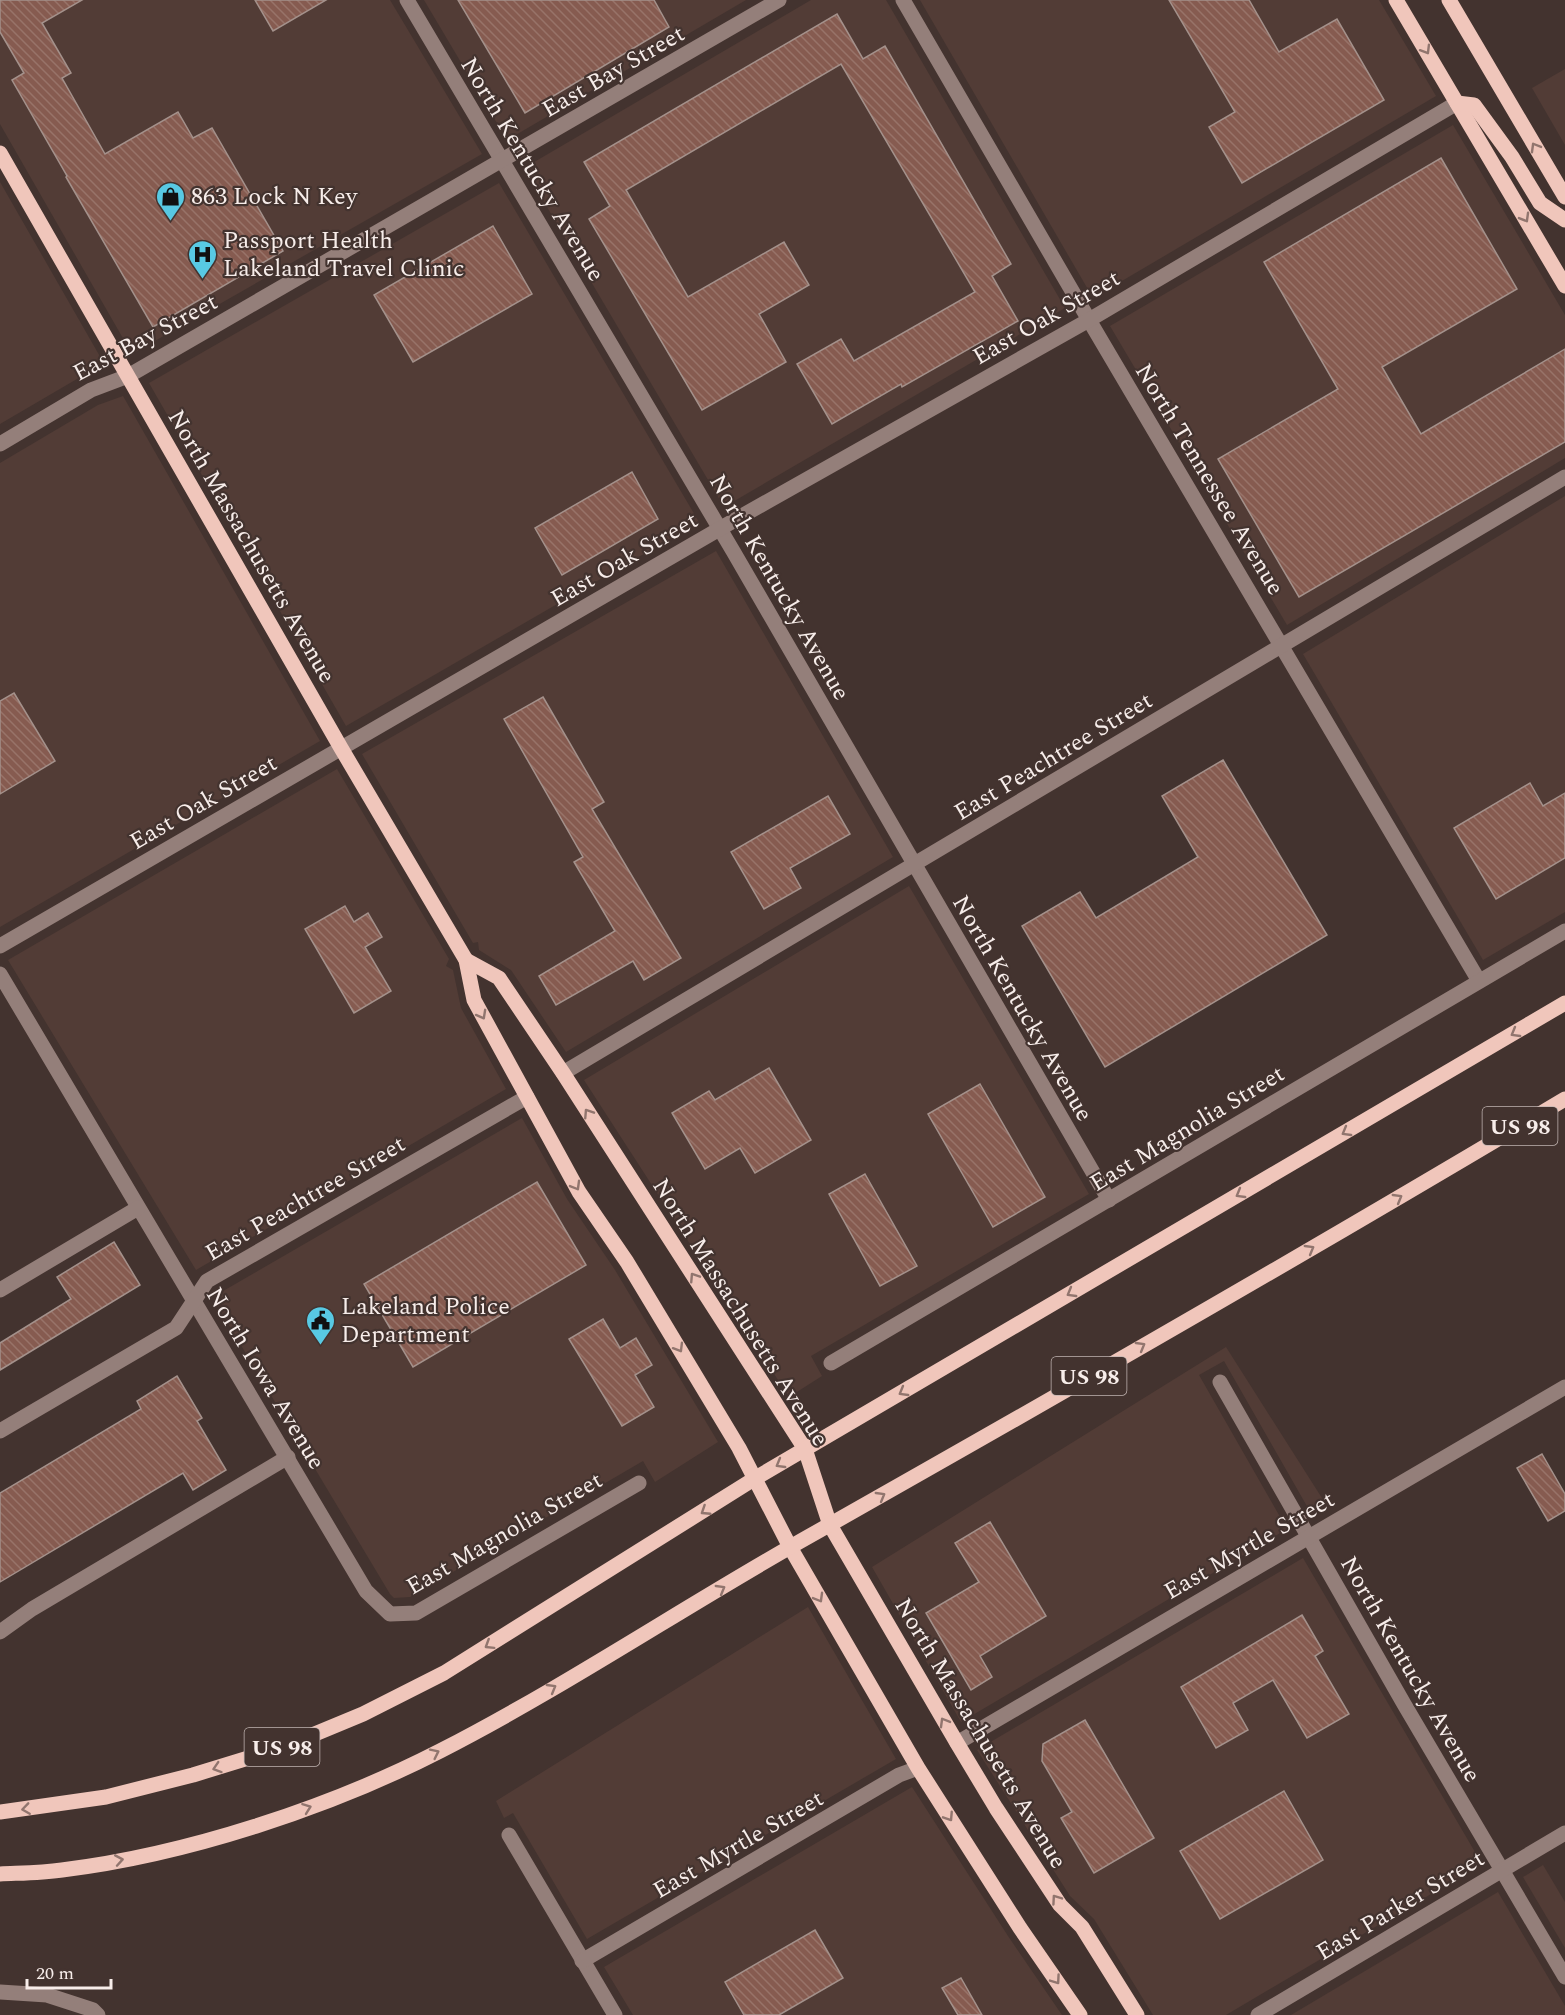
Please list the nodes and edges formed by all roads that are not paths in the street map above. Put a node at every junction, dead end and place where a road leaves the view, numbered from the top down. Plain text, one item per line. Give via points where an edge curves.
1 (407, 0) edge
2 (779, 0) edge
3 (903, 0) edge
4 (1396, 0) edge
5 (1449, 0) edge
6 (1457, 103) junction
7 (0, 153) edge
8 (502, 161) junction
9 (1565, 197) edge
10 (1565, 220) edge
11 (1565, 286) edge
12 (1089, 320) junction
13 (128, 376) junction
14 (0, 444) edge
15 (1565, 477) edge
16 (720, 529) junction
17 (1283, 647) junction
18 (341, 747) junction
19 (914, 865) junction
20 (1565, 931) edge
21 (0, 946) edge
22 (466, 960) junction
23 (0, 974) edge
24 (1479, 981) junction
25 (1565, 1003) edge
26 (563, 1073) junction
27 (527, 1096) junction
28 (1565, 1099) edge
29 (1109, 1200) junction
30 (138, 1208) junction
31 (0, 1290) edge
32 (194, 1302) junction
33 (831, 1363) dead end
34 (1220, 1382) dead end
35 (1565, 1387) edge
36 (0, 1431) edge
37 (805, 1449) junction
38 (288, 1458) junction
39 (754, 1479) junction
40 (639, 1483) dead end
41 (830, 1525) junction
42 (1308, 1536) junction
43 (790, 1547) junction
44 (390, 1614) joint
45 (0, 1632) edge
46 (957, 1743) junction
47 (918, 1768) junction
48 (0, 1812) edge
49 (1565, 1833) edge
50 (509, 1834) dead end
51 (1502, 1870) junction
52 (0, 1874) edge
53 (582, 1960) junction
54 (1565, 1977) edge
55 (0, 1992) edge
56 (98, 2015) edge
57 (615, 2015) edge
58 (1080, 2015) edge
59 (1137, 2015) edge
60 (1258, 2015) edge

1 - 8 street, North Kentucky Avenue
2 - 8 street, East Bay Street
3 - 12 street, North Tennessee Avenue
4 -> 6 main road
9 -> 5 main road
6 - 10 main road via 1474,105 1540,203
6 -> 11 main road
6 - 12 street, East Oak Street
7 - 13 main road, North Massachusetts Avenue
8 - 13 street, East Bay Street
8 - 16 street, North Kentucky Avenue
12 - 16 street, East Oak Street
12 - 17 street, North Tennessee Avenue
13 - 14 street, East Bay Street via 91,390
13 - 18 main road, North Massachusetts Avenue
15 - 17 street, East Peachtree Street
16 - 18 street, East Oak Street
16 - 19 street, North Kentucky Avenue
17 - 19 street, East Peachtree Street
17 - 24 street, North Tennessee Avenue
18 - 21 street, East Oak Street
18 - 22 main road, North Massachusetts Avenue
19 - 26 street, East Peachtree Street
19 - 29 street, North Kentucky Avenue
20 - 24 street, East Magnolia Street
22 - 26 main road, North Massachusetts Avenue via 499,978
22 -> 27 main road, North Massachusetts Avenue via 474,1000
23 - 30 street, North Iowa Avenue
24 - 29 street, East Magnolia Street
25 -> 37 main road, US 98
37 -> 26 main road, North Massachusetts Avenue
27 - 32 street, East Peachtree Street via 207,1281
27 -> 39 main road, North Massachusetts Avenue via 579,1192 627,1262 740,1448
41 -> 28 main road, US 98
29 - 33 street, East Magnolia Street
30 - 31 street
30 - 32 street, North Iowa Avenue
32 - 36 street, East Peachtree Street via 176,1328
32 - 38 street, North Iowa Avenue
34 - 42 street, North Kentucky Avenue
35 - 42 street, East Myrtle Street
37 -> 39 main road, US 98
37 - 41 main road, North Massachusetts Avenue
38 - 44 street, North Iowa Avenue via 366,1591
38 - 45 street via 32,1609
39 - 43 main road, North Massachusetts Avenue
39 -> 48 main road, US 98 via 444,1673 363,1714 281,1748 194,1776 106,1797
40 - 44 street, East Magnolia Street via 416,1613
41 - 43 main road, US 98
46 -> 41 main road, North Massachusetts Avenue
42 - 46 street, East Myrtle Street
42 - 51 street, North Kentucky Avenue
43 -> 47 main road, North Massachusetts Avenue
52 -> 43 main road, US 98 via 62,1870 148,1855 244,1829 382,1778 502,1717
59 -> 46 main road, North Massachusetts Avenue via 1082,1927 1060,1905
47 - 53 street, East Myrtle Street via 899,1775
47 -> 58 main road, North Massachusetts Avenue
49 - 51 street, East Parker Street
50 - 53 street
51 - 54 street, North Kentucky Avenue
51 - 60 street, East Parker Street
53 - 57 street
55 - 56 street via 47,1995

